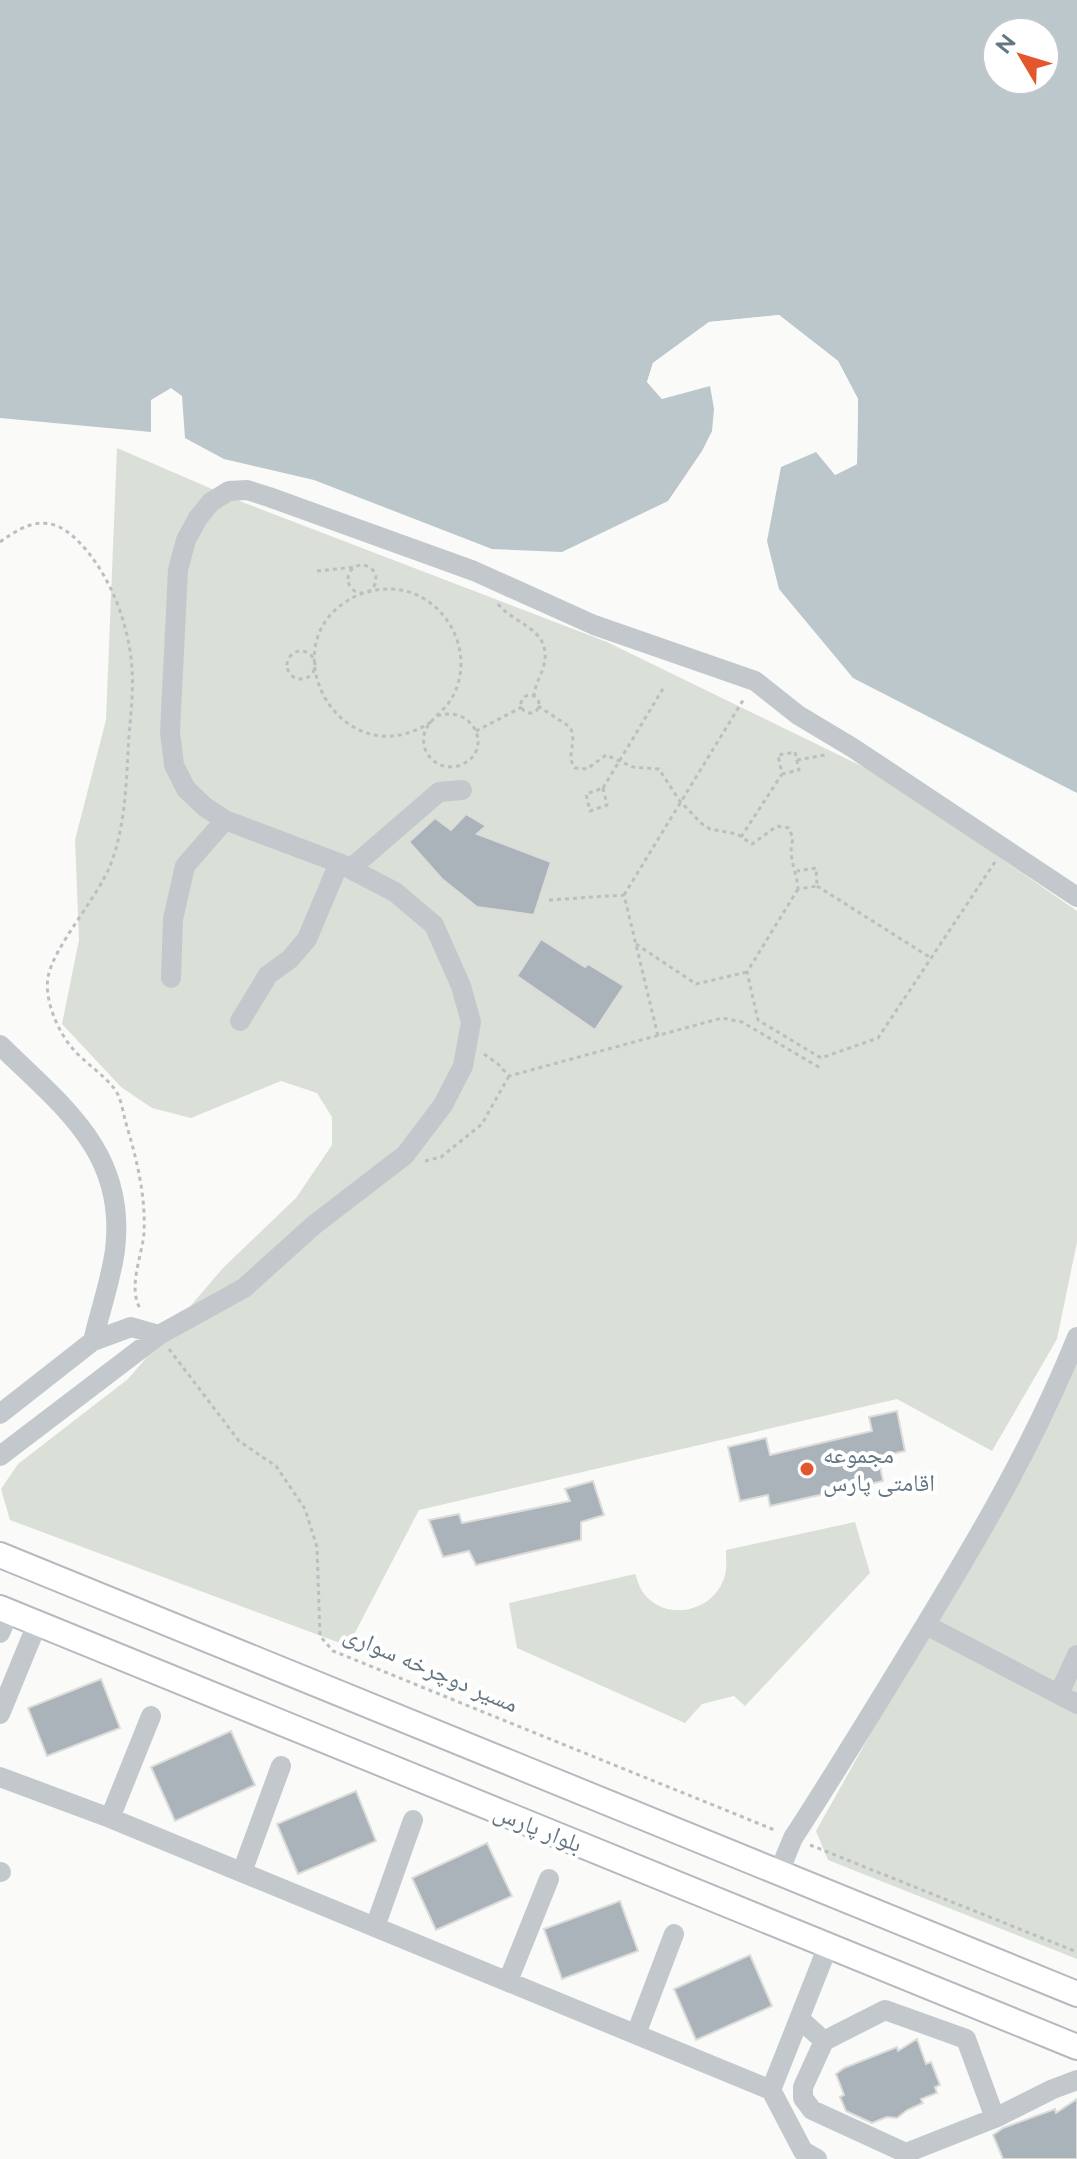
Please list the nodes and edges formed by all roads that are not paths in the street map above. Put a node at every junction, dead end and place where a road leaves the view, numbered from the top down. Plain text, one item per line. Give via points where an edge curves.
1 (462, 790) dead end
2 (225, 820) junction
3 (345, 866) junction
4 (1077, 897) edge
5 (171, 978) dead end
6 (240, 1021) dead end
7 (0, 1045) edge
8 (159, 1335) junction
9 (1077, 1337) edge
10 (93, 1341) junction
11 (1057, 1387) junction
12 (1077, 1394) edge
13 (0, 1414) edge
14 (0, 1456) edge
15 (0, 1555) edge
16 (3, 1618) edge
17 (37, 1624) junction
18 (926, 1625) junction
19 (1077, 1655) edge
20 (1068, 1699) edge
21 (0, 1714) edge
22 (151, 1716) dead end
23 (281, 1766) dead end
24 (0, 1777) edge
25 (110, 1818) junction
26 (413, 1820) dead end
27 (242, 1872) junction
28 (779, 1872) junction
29 (549, 1879) dead end
30 (375, 1927) junction
31 (674, 1934) dead end
32 (828, 1946) junction
33 (508, 1981) junction
34 (1077, 1994) edge
35 (800, 2019) junction
36 (636, 2034) junction
37 (824, 2041) junction
38 (1077, 2047) edge
39 (1077, 2080) edge
40 (771, 2090) junction
41 (995, 2118) junction
42 (905, 2156) edge
43 (817, 2159) edge

1 - 3 street via 439,792
2 - 3 street
2 - 4 street via 186,789 174,765 170,732 178,570 186,540 211,502 229,491 247,490 474,571 594,625 755,681 798,715
2 - 5 street via 185,866 173,919
3 - 6 street via 307,939 268,975
3 - 8 street via 395,892 434,925 471,1022 463,1066 443,1105 405,1155 244,1288
7 - 10 street via 76,1118 96,1145 107,1173 115,1250
8 - 10 street via 131,1327
8 - 14 street
9 - 11 street
10 - 13 street
11 - 12 street
11 - 18 street via 1015,1474
15 - 28 main road, بلوار پارس
16 - 17 main road, بلوار پارس
17 - 21 street
17 - 32 main road, بلوار پارس
18 - 20 street
18 - 28 street via 793,1838
19 - 20 street
22 - 25 street
23 - 27 street
24 - 25 street
25 - 27 street
26 - 30 street
27 - 30 street
28 - 34 main road, بلوار پارس
29 - 33 street
30 - 33 street
31 - 36 street
32 - 35 street
32 - 38 main road, بلوار پارس
33 - 36 street
35 - 37 street
35 - 40 street
36 - 40 street
37 - 41 street via 885,2010 966,2039
37 - 42 street via 803,2098 812,2110
39 - 41 street
40 - 43 street via 803,2151
41 - 42 street

